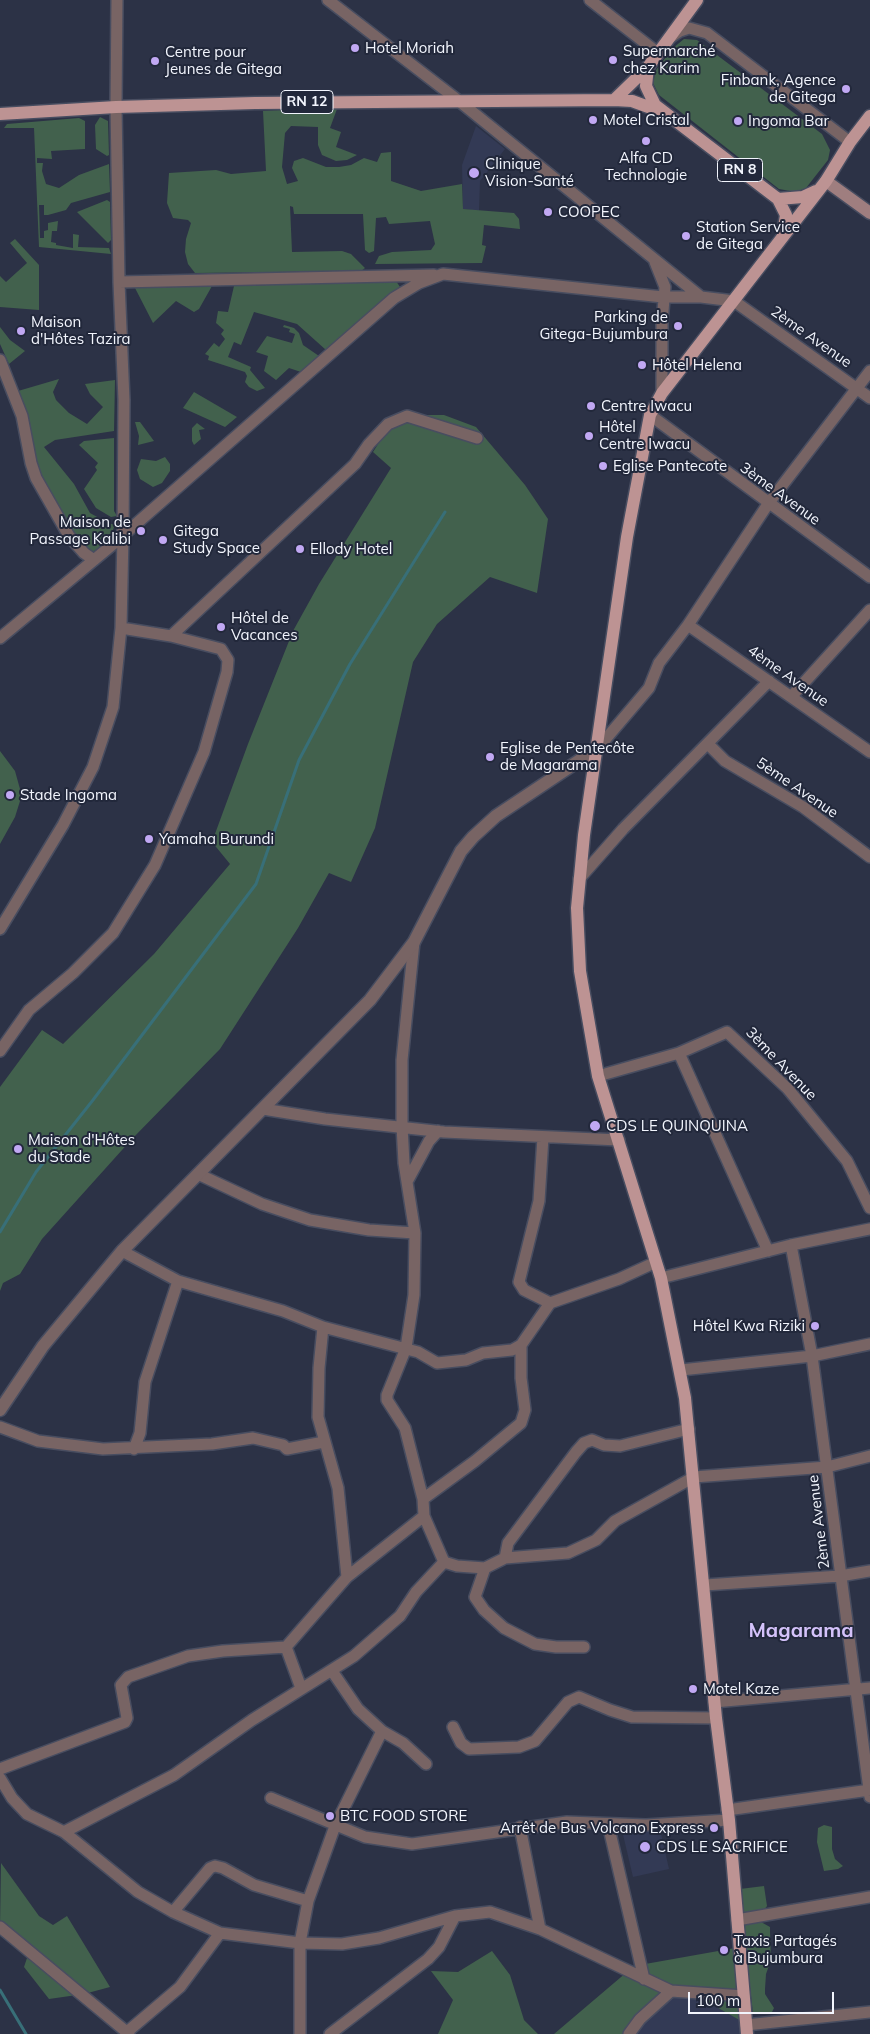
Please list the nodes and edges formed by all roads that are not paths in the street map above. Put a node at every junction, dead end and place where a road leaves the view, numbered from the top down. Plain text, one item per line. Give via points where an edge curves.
1 (118, 0) edge
2 (328, 0) edge
3 (590, 0) edge
4 (697, 0) edge
5 (670, 38) junction
6 (658, 53) junction
7 (648, 67) junction
8 (614, 100) junction
9 (458, 101) junction
10 (116, 107) junction
11 (665, 113) junction
12 (0, 114) edge
13 (870, 116) edge
14 (850, 142) junction
15 (824, 184) junction
16 (778, 199) junction
17 (870, 213) edge
18 (780, 241) junction
19 (644, 250) junction
20 (443, 274) junction
21 (119, 282) junction
22 (664, 297) junction
23 (700, 297) junction
24 (734, 301) junction
25 (0, 360) edge
26 (870, 371) edge
27 (857, 388) junction
28 (662, 393) junction
29 (870, 398) edge
30 (650, 415) junction
31 (477, 438) dead end
32 (768, 504) junction
33 (123, 535) junction
34 (94, 560) junction
35 (870, 577) edge
36 (870, 610) edge
37 (688, 625) junction
38 (121, 628) junction
39 (171, 636) junction
40 (0, 638) edge
41 (769, 681) junction
42 (791, 697) junction
43 (708, 744) junction
44 (598, 748) junction
45 (870, 752) edge
46 (870, 857) edge
47 (579, 879) junction
48 (0, 929) edge
49 (414, 942) junction
50 (0, 1051) edge
51 (679, 1053) junction
52 (598, 1076) junction
53 (264, 1109) junction
54 (402, 1126) junction
55 (438, 1131) junction
56 (543, 1137) junction
57 (619, 1140) junction
58 (198, 1174) junction
59 (408, 1180) junction
60 (870, 1208) edge
61 (870, 1229) edge
62 (415, 1233) junction
63 (791, 1245) junction
64 (122, 1251) junction
65 (768, 1251) junction
66 (656, 1262) junction
67 (661, 1278) junction
68 (178, 1281) junction
69 (550, 1303) junction
70 (323, 1327) junction
71 (870, 1344) edge
72 (521, 1345) junction
73 (406, 1348) junction
74 (812, 1356) junction
75 (681, 1370) junction
76 (0, 1410) edge
77 (0, 1427) edge
78 (689, 1429) junction
79 (324, 1442) junction
80 (134, 1449) junction
81 (870, 1456) edge
82 (827, 1467) junction
83 (694, 1477) junction
84 (423, 1499) junction
85 (424, 1516) junction
86 (505, 1558) junction
87 (444, 1562) junction
88 (485, 1568) junction
89 (870, 1571) edge
90 (840, 1576) junction
91 (347, 1577) junction
92 (704, 1586) junction
93 (286, 1647) junction
94 (584, 1648) dead end
95 (332, 1671) junction
96 (301, 1688) junction
97 (854, 1688) junction
98 (870, 1688) edge
99 (714, 1702) junction
100 (716, 1718) junction
101 (453, 1727) dead end
102 (382, 1731) junction
103 (426, 1764) dead end
104 (0, 1769) edge
105 (0, 1778) edge
106 (870, 1793) edge
107 (271, 1798) dead end
108 (728, 1815) junction
109 (608, 1824) junction
110 (335, 1826) junction
111 (520, 1827) junction
112 (64, 1832) junction
113 (870, 1898) edge
114 (308, 1901) junction
115 (173, 1912) junction
116 (455, 1916) junction
117 (737, 1920) junction
118 (0, 1927) edge
119 (540, 1929) junction
120 (220, 1933) junction
121 (300, 1943) junction
122 (644, 1979) junction
123 (671, 1991) junction
124 (744, 1996) junction
125 (870, 2012) edge
126 (746, 2030) edge
127 (128, 2033) edge
128 (300, 2034) edge
129 (330, 2034) edge
130 (629, 2034) edge

1 - 10 street
2 - 9 street
3 - 6 street
4 - 5 main road
5 - 6 main road
5 - 14 street via 689,28 707,33
6 - 7 main road
7 - 8 main road
7 - 11 main road, RN 8 via 645,78 649,97
8 - 9 main road, RN 12
8 - 11 main road, RN 8 via 632,101
9 - 10 main road, RN 12
9 - 19 street
10 - 12 main road, RN 12
10 - 21 street
11 - 16 main road, RN 8
13 - 14 main road
14 - 15 main road
15 - 16 main road via 803,198
15 - 17 main road
15 - 18 main road
16 - 18 main road via 786,215 785,232
18 - 24 main road
19 - 22 street via 661,270
19 - 23 street
20 - 21 street
20 - 22 street
20 - 33 street via 394,298
21 - 33 street via 124,400
22 - 23 street
22 - 28 street
23 - 24 street
24 - 27 street, 2ème Avenue
24 - 28 main road
25 - 34 street via 22,416 36,478 69,536
26 - 27 street
27 - 29 street, 2ème Avenue
27 - 32 street
28 - 30 main road
30 - 32 street, 3ème Avenue
30 - 44 main road via 627,537
31 - 39 street via 407,416 388,424 355,464
32 - 35 street, 3ème Avenue
32 - 37 street
33 - 34 street
33 - 38 street
34 - 40 street
36 - 42 street
37 - 41 street, 4ème Avenue
37 - 44 street via 659,663 654,681 642,699
38 - 39 street
38 - 48 street via 113,707 93,767 63,825
39 - 50 street via 221,650 228,660 228,672 204,752 155,866 112,933 73,974 29,1010
41 - 42 street, 4ème Avenue
41 - 43 street
42 - 45 street, 4ème Avenue
43 - 46 street, 5ème Avenue via 725,761 803,807
43 - 47 street via 623,829
44 - 47 main road
44 - 49 street via 496,816 473,837 461,851
47 - 52 main road via 576,908 580,971
49 - 53 street via 370,1000
49 - 54 street via 402,1060
51 - 52 street, 3ème Avenue
51 - 60 street, 3ème Avenue via 723,1032 730,1034 788,1089 847,1161
51 - 65 street
52 - 57 main road
53 - 54 street
53 - 58 street
54 - 55 street
54 - 59 street
55 - 56 street
55 - 59 street
56 - 57 street
56 - 69 street via 539,1201 519,1282 524,1290
57 - 66 main road
58 - 62 street via 262,1204 310,1220 369,1230
58 - 64 street
59 - 62 street
61 - 63 street
62 - 73 street via 414,1295
63 - 65 street
63 - 74 street, 2ème Avenue
64 - 68 street
64 - 76 street via 43,1346
65 - 67 street
66 - 67 main road
66 - 69 street via 619,1279
67 - 75 main road
68 - 70 street via 283,1311
68 - 80 street via 145,1382 140,1433
69 - 72 street
70 - 73 street
70 - 79 street via 317,1391 318,1417
71 - 74 street
72 - 73 street via 512,1350 442,1363
72 - 84 street via 525,1410 521,1423
73 - 84 street via 387,1400 405,1428
74 - 75 street
74 - 82 street, 2ème Avenue
75 - 78 main road
77 - 80 street via 38,1441
78 - 83 main road
78 - 86 street via 620,1446 592,1440 584,1443 508,1543
79 - 80 street via 287,1449 283,1445 253,1438
79 - 91 street via 338,1488
81 - 82 street
82 - 83 street
82 - 90 street, 2ème Avenue
83 - 86 street via 620,1518 596,1540 568,1553
83 - 92 main road
84 - 85 street
85 - 87 street
85 - 91 street
86 - 88 street
87 - 88 street
87 - 95 street via 422,1585 400,1616
88 - 94 street via 475,1597 495,1620 513,1634 535,1644
89 - 90 street
90 - 92 street
90 - 97 street, 2ème Avenue
91 - 93 street
92 - 99 main road
93 - 96 street
93 - 104 street via 188,1656 128,1677 121,1685 126,1722
95 - 96 street
95 - 102 street via 358,1709
96 - 112 street via 174,1775
97 - 98 street
97 - 99 street
97 - 106 street, 2ème Avenue
99 - 100 main road
100 - 101 street via 632,1717 579,1697 568,1702 535,1740 519,1747 469,1749
100 - 108 main road
102 - 103 street via 403,1743
102 - 110 street
105 - 112 street via 27,1814
106 - 108 street
107 - 110 street
108 - 109 street via 646,1825
108 - 117 main road
109 - 111 street via 567,1822
109 - 122 street
110 - 111 street via 365,1837 412,1844
110 - 114 street
111 - 119 street
112 - 115 street via 121,1879
113 - 117 street
114 - 115 street via 254,1885 215,1866
114 - 121 street
115 - 120 street
116 - 119 street via 490,1912
116 - 121 street via 379,1938 342,1944
116 - 129 street via 428,1959
117 - 124 main road
118 - 127 street
119 - 122 street
120 - 121 street
120 - 127 street via 180,1987
121 - 128 street
122 - 123 street
123 - 124 street
123 - 130 street via 640,2019
124 - 126 main road
125 - 126 street

